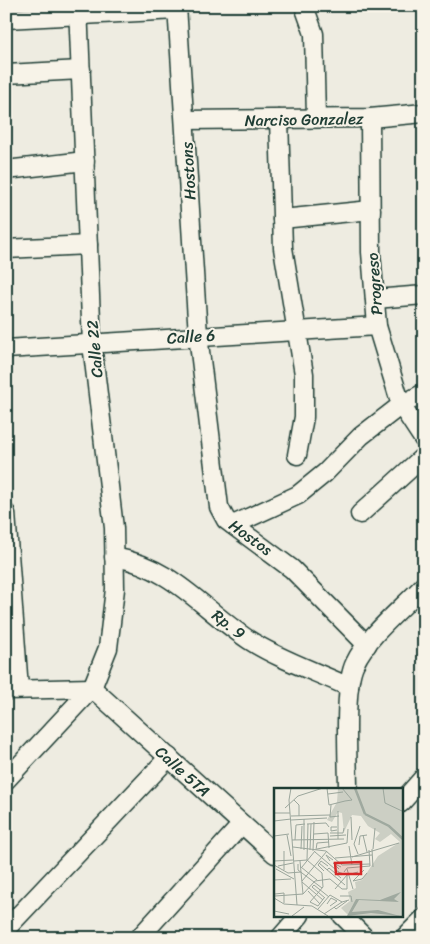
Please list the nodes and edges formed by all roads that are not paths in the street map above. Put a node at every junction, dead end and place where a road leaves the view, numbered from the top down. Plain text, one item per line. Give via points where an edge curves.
1 (304, 6) edge
2 (177, 8) edge
3 (78, 11) edge
4 (6, 19) edge
5 (81, 70) junction
6 (6, 74) edge
7 (424, 113) edge
8 (316, 118) junction
9 (370, 118) junction
10 (279, 119) junction
11 (185, 120) junction
12 (85, 161) junction
13 (6, 170) edge
14 (371, 210) junction
15 (282, 219) junction
16 (88, 245) junction
17 (6, 249) edge
18 (424, 295) edge
19 (375, 299) junction
20 (377, 326) junction
21 (298, 330) junction
22 (198, 335) junction
23 (92, 344) junction
24 (6, 349) edge
25 (424, 393) edge
26 (401, 405) junction
27 (424, 440) edge
28 (297, 456) dead end
29 (424, 456) edge
30 (6, 513) edge
31 (360, 514) dead end
32 (232, 526) junction
33 (114, 557) junction
34 (421, 593) edge
35 (367, 644) junction
36 (349, 687) junction
37 (92, 688) junction
38 (12, 689) edge
39 (168, 757) junction
40 (424, 777) edge
41 (6, 780) edge
42 (348, 788) edge
43 (402, 802) edge
44 (242, 824) junction
45 (274, 853) edge
46 (299, 916) edge
47 (343, 916) edge
48 (424, 918) edge
49 (6, 929) edge
50 (139, 938) edge
51 (280, 938) edge
52 (365, 938) edge
53 (404, 938) edge

1 - 8 street via 314,34
2 - 3 street
2 - 11 street, Hostons
3 - 4 street
3 - 5 street, Calle 22
5 - 6 street
5 - 12 street, Calle 22
7 - 9 street, Narciso Gonzalez
8 - 9 street, Narciso Gonzalez
8 - 10 street, Narciso Gonzalez
9 - 14 street, Progreso
10 - 11 street, Narciso Gonzalez
10 - 15 street
11 - 22 street, Hostons
12 - 13 street
12 - 16 street, Calle 22
14 - 15 street
14 - 19 street, Progreso
15 - 21 street via 283,248
16 - 17 street
16 - 23 street, Calle 22
18 - 19 street
19 - 20 street, Progreso
20 - 21 street, Calle 6
20 - 26 street, Progreso
21 - 22 street, Calle 6
21 - 28 street via 305,397
22 - 23 street, Calle 6
22 - 32 street, Hostos via 218,507
23 - 24 street, Calle 6
23 - 33 street, Calle 22 via 114,528
25 - 26 street
26 - 27 street, Progreso
26 - 32 street via 362,436 298,496
29 - 31 street
30 - 38 street
32 - 35 street, Hostos via 292,568
33 - 36 street, Rp. 9 via 152,567 248,639
33 - 37 street, Calle 22 via 115,589 108,648
34 - 35 street
35 - 36 street via 354,663
36 - 42 street
37 - 38 street
37 - 39 street, Calle 5TA
37 - 41 street
39 - 44 street, Calle 5TA
39 - 49 street
40 - 43 street
44 - 45 street, Calle 5TA
44 - 50 street
46 - 51 street
47 - 52 street
48 - 53 street

